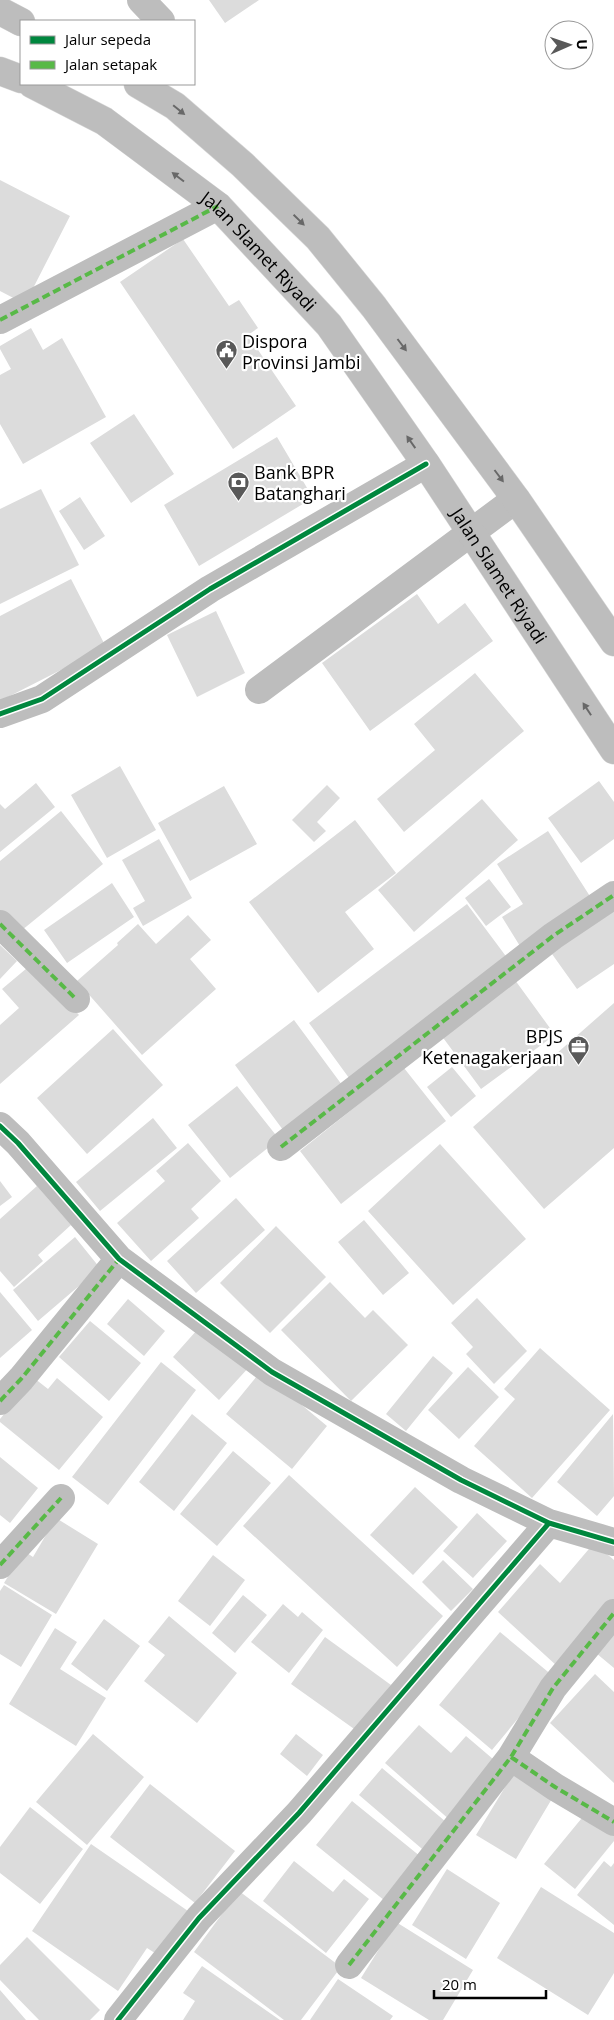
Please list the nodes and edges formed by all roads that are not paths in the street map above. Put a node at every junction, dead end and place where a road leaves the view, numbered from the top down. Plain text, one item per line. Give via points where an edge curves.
1 (141, 0) edge
2 (0, 11) edge
3 (160, 20) edge
4 (20, 21) edge
5 (0, 71) edge
6 (20, 79) edge
7 (34, 85) edge
8 (143, 85) edge
9 (218, 206) junction
10 (0, 320) edge
11 (426, 464) junction
12 (516, 499) junction
13 (471, 533) junction
14 (614, 642) edge
15 (259, 690) dead end
16 (0, 714) edge
17 (614, 750) edge
18 (614, 895) edge
19 (0, 924) edge
20 (76, 999) dead end
21 (0, 1126) edge
22 (281, 1147) dead end
23 (119, 1259) junction
24 (0, 1401) edge
25 (60, 1498) dead end
26 (549, 1523) junction
27 (614, 1542) edge
28 (0, 1565) edge
29 (614, 1613) edge
30 (511, 1757) junction
31 (614, 1822) edge
32 (349, 1965) dead end
33 (118, 2020) edge

1 - 3 street
2 - 4 street
5 - 6 street
9 -> 7 street, Jalan Slamet Riyadi via 104,121
8 -> 12 street via 175,106 243,165 318,238 374,307
9 - 10 street
11 -> 9 street, Jalan Slamet Riyadi via 329,325
11 - 13 street, Jalan Slamet Riyadi
11 - 16 street via 210,589 42,699
12 - 13 street
12 - 14 street
13 - 15 street
17 -> 13 street, Jalan Slamet Riyadi
18 - 22 street via 553,936
19 - 20 street
21 - 23 street via 18,1142
23 - 24 street
23 - 26 street via 272,1372 461,1480
25 - 28 street
26 - 27 street
26 - 33 street via 299,1813 199,1918
29 - 30 street via 553,1688
30 - 31 street
30 - 32 street

